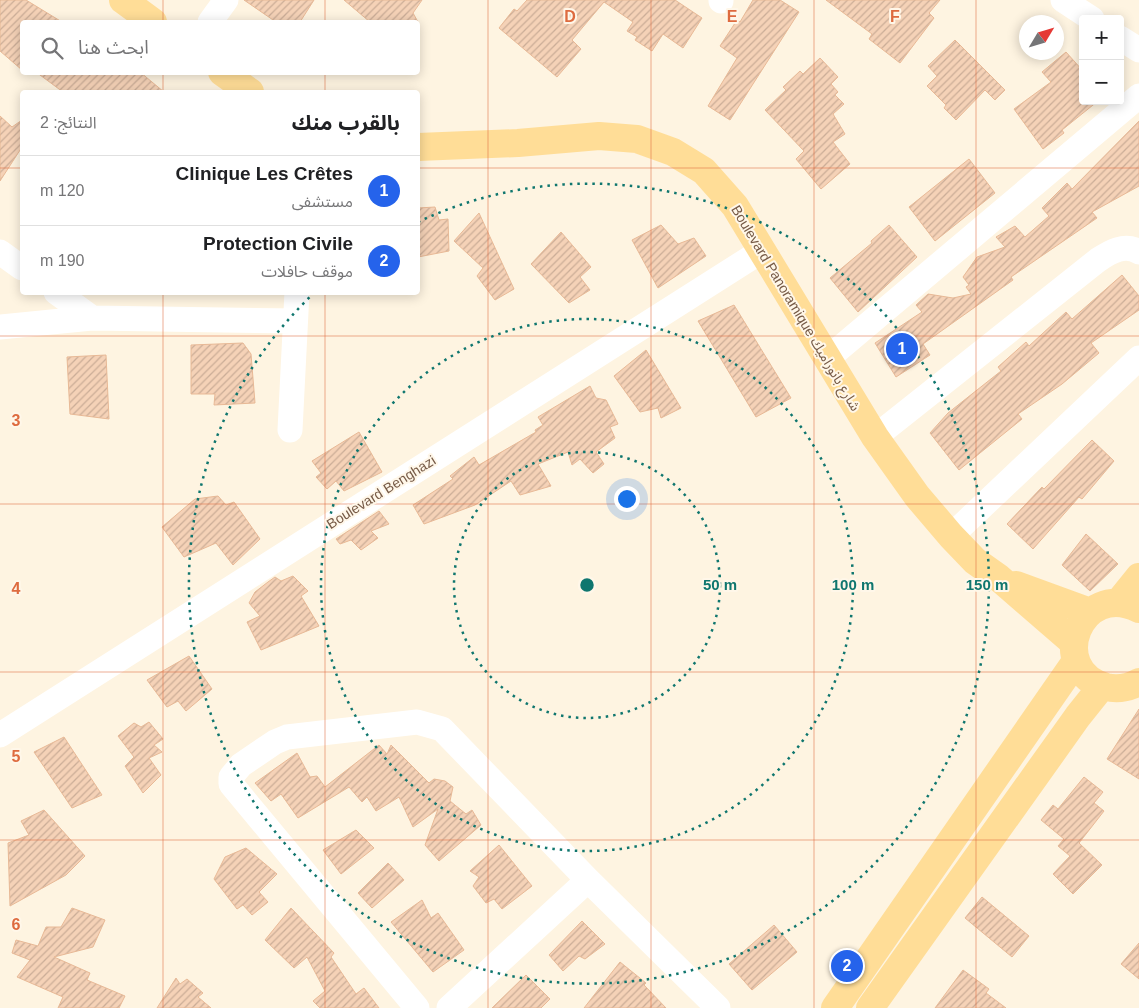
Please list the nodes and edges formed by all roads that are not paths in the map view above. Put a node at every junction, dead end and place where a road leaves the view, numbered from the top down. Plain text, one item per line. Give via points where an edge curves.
1 (122, 0) edge
2 (226, 0) edge
3 (1063, 0) edge
4 (1086, 15) edge
5 (150, 20) edge
6 (211, 20) edge
7 (1124, 41) edge
8 (1139, 50) edge
9 (226, 75) edge
10 (247, 90) edge
11 (1139, 96) edge
12 (420, 147) edge
13 (763, 250) junction
14 (0, 252) edge
15 (1139, 252) edge
16 (20, 267) edge
17 (60, 295) edge
18 (297, 295) edge
19 (92, 318) junction
20 (295, 321) junction
21 (0, 327) edge
22 (1139, 358) edge
23 (827, 359) junction
24 (290, 430) dead end
25 (875, 438) junction
26 (950, 536) junction
27 (1139, 577) edge
28 (999, 578) junction
29 (1129, 606) edge
30 (1090, 612) junction
31 (1075, 652) junction
32 (1139, 682) edge
33 (1102, 686) junction
34 (0, 736) edge
35 (588, 880) junction
36 (417, 1008) edge
37 (449, 1008) edge
38 (718, 1008) edge
39 (835, 1008) edge
40 (870, 1008) edge

1 - 5 main road
2 - 6 street
3 - 4 street
7 - 8 street
9 - 10 main road
11 - 23 street
12 - 13 main road, Boulevard Panoramique شارع بانوراميك via 599,136 637,138 673,152 704,171 735,206
13 - 23 main road, Boulevard Panoramique شارع بانوراميك
13 - 34 street, Boulevard Benghazi
14 - 16 street
15 - 25 street via 1116,249 1098,260
17 - 19 street
18 - 20 street
19 - 20 street
19 - 21 street
20 - 24 street
22 - 26 street
23 - 25 main road, Boulevard Panoramique شارع بانوراميك
25 - 26 main road, Boulevard Panoramique شارع بانوراميك
26 - 28 main road, Boulevard Panoramique شارع بانوراميك via 975,561
27 - 29 main road
28 - 30 main road, Boulevard Panoramique شارع بانوراميك
28 - 31 main road, Boulevard Panoramique شارع بانوراميك
29 - 30 main road via 1104,605
30 - 31 main road via 1079,626
31 - 33 main road, Boulevard Panoramique شارع بانوراميك via 1084,674
31 - 39 main road
32 - 33 main road via 1117,689
33 - 40 main road
35 - 36 street via 453,738 431,724 417,722 288,737 241,765 231,777 235,790
35 - 37 street
35 - 38 street

